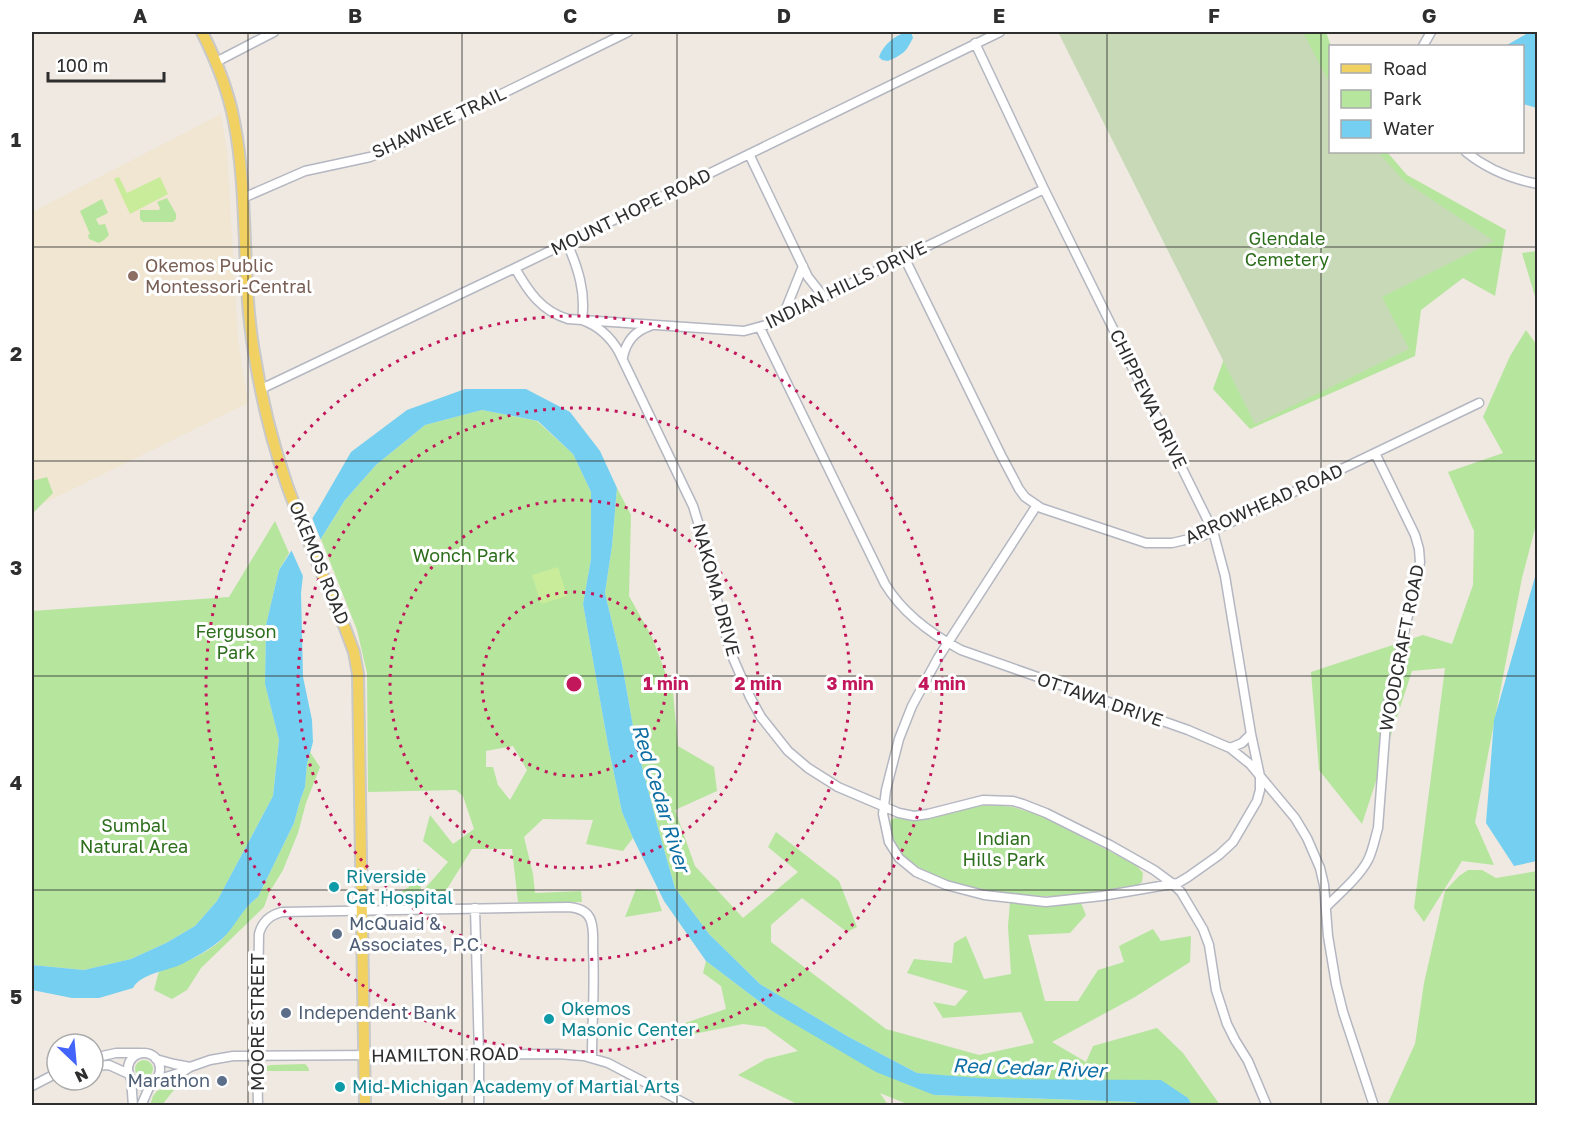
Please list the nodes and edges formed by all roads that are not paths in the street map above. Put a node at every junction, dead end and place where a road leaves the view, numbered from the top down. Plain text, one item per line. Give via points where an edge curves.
1 (202, 32) edge
2 (274, 32) edge
3 (628, 32) edge
4 (1000, 32) edge
5 (975, 43) junction
6 (216, 62) junction
7 (1467, 153) edge
8 (749, 154) junction
9 (1538, 184) edge
10 (1044, 189) junction
11 (243, 198) junction
12 (567, 243) junction
13 (904, 257) junction
14 (803, 266) junction
15 (515, 268) junction
16 (823, 296) junction
17 (783, 316) junction
18 (582, 320) junction
19 (651, 326) junction
20 (760, 328) junction
21 (623, 357) junction
22 (261, 389) junction
23 (1479, 403) dead end
24 (1375, 453) junction
25 (1036, 505) junction
26 (1213, 531) junction
27 (948, 643) junction
28 (1251, 734) junction
29 (1230, 748) junction
30 (1260, 776) junction
31 (884, 807) junction
32 (1173, 884) junction
33 (1326, 907) junction
34 (476, 908) junction
35 (362, 910) junction
36 (142, 1053) junction
37 (479, 1054) junction
38 (105, 1055) edge
39 (257, 1056) junction
40 (363, 1056) junction
41 (592, 1058) junction
42 (156, 1059) junction
43 (105, 1065) edge
44 (190, 1067) junction
45 (130, 1076) junction
46 (152, 1082) junction
47 (133, 1106) edge
48 (141, 1106) edge
49 (258, 1106) edge
50 (365, 1106) edge
51 (478, 1106) edge
52 (690, 1106) edge
53 (1267, 1106) edge
54 (1374, 1106) edge

1 - 6 main road, OKEMOS ROAD
2 - 6 street
3 - 11 street, SHAWNEE TRAIL via 385,151 305,171
4 - 5 street, MOUNT HOPE ROAD
5 - 8 street, MOUNT HOPE ROAD
5 - 10 street, CHIPPEWA DRIVE
6 - 11 main road, OKEMOS ROAD via 234,121
7 - 9 street via 1501,173
8 - 12 street, MOUNT HOPE ROAD
8 - 14 street
10 - 13 street, INDIAN HILLS DRIVE
10 - 26 street, CHIPPEWA DRIVE
11 - 22 main road, OKEMOS ROAD via 248,306
12 - 15 street, MOUNT HOPE ROAD
12 - 18 street via 582,287
13 - 16 street, INDIAN HILLS DRIVE
13 - 25 street, ARROWHEAD ROAD via 1019,489
14 - 16 street
14 - 17 street
15 - 18 street, INDIAN HILLS DRIVE via 541,305 562,317
15 - 22 street, MOUNT HOPE ROAD
16 - 17 street, INDIAN HILLS DRIVE
17 - 20 street, INDIAN HILLS DRIVE
18 - 19 street, INDIAN HILLS DRIVE
18 - 21 street, NAKOMA DRIVE via 604,332
19 - 20 street, INDIAN HILLS DRIVE via 744,331
19 - 21 street via 630,339
20 - 27 street, OTTAWA DRIVE via 885,584 914,618
21 - 31 street, NAKOMA DRIVE via 693,506 730,651 761,717 788,751 808,768 838,788
22 - 35 main road, OKEMOS ROAD via 277,455 354,652 358,674
23 - 24 street, ARROWHEAD ROAD
24 - 26 street, ARROWHEAD ROAD
24 - 33 street, WOODCRAFT ROAD via 1415,535 1420,562 1387,709 1375,840 1367,862
25 - 26 street, ARROWHEAD ROAD via 1146,543 1181,542
25 - 27 street
26 - 28 street, CHIPPEWA DRIVE via 1225,576
27 - 29 street, OTTAWA DRIVE
27 - 31 street via 905,722
28 - 29 street
28 - 30 street, CHIPPEWA DRIVE
29 - 30 street, OTTAWA DRIVE
30 - 32 street via 1257,801 1233,842
30 - 33 street, OTTAWA DRIVE via 1307,838 1320,868
31 - 32 street, NAKOMA DRIVE via 921,815 983,800 1014,801 1110,845
31 - 32 street via 889,842 904,864 965,891 1046,902
32 - 53 street, NAKOMA DRIVE via 1203,929 1227,1024
33 - 54 street, OTTAWA DRIVE via 1335,984
34 - 35 street
34 - 37 street
34 - 41 street via 569,907 583,910 591,920
35 - 39 street, MOORE STREET via 278,913 261,927
35 - 40 main road, OKEMOS ROAD
36 - 38 street
36 - 42 street
36 - 45 street via 132,1057
37 - 40 street, HAMILTON ROAD
37 - 41 street, HAMILTON ROAD
37 - 51 street
39 - 40 street, HAMILTON ROAD
39 - 44 street, HAMILTON ROAD via 221,1058
39 - 49 street, MOORE STREET
40 - 50 main road, OKEMOS ROAD
41 - 52 street, HAMILTON ROAD via 626,1071
42 - 44 street, HAMILTON ROAD
42 - 46 street via 160,1071
43 - 45 street
44 - 46 street, HAMILTON ROAD
45 - 46 street via 137,1083
45 - 47 street
46 - 48 street

